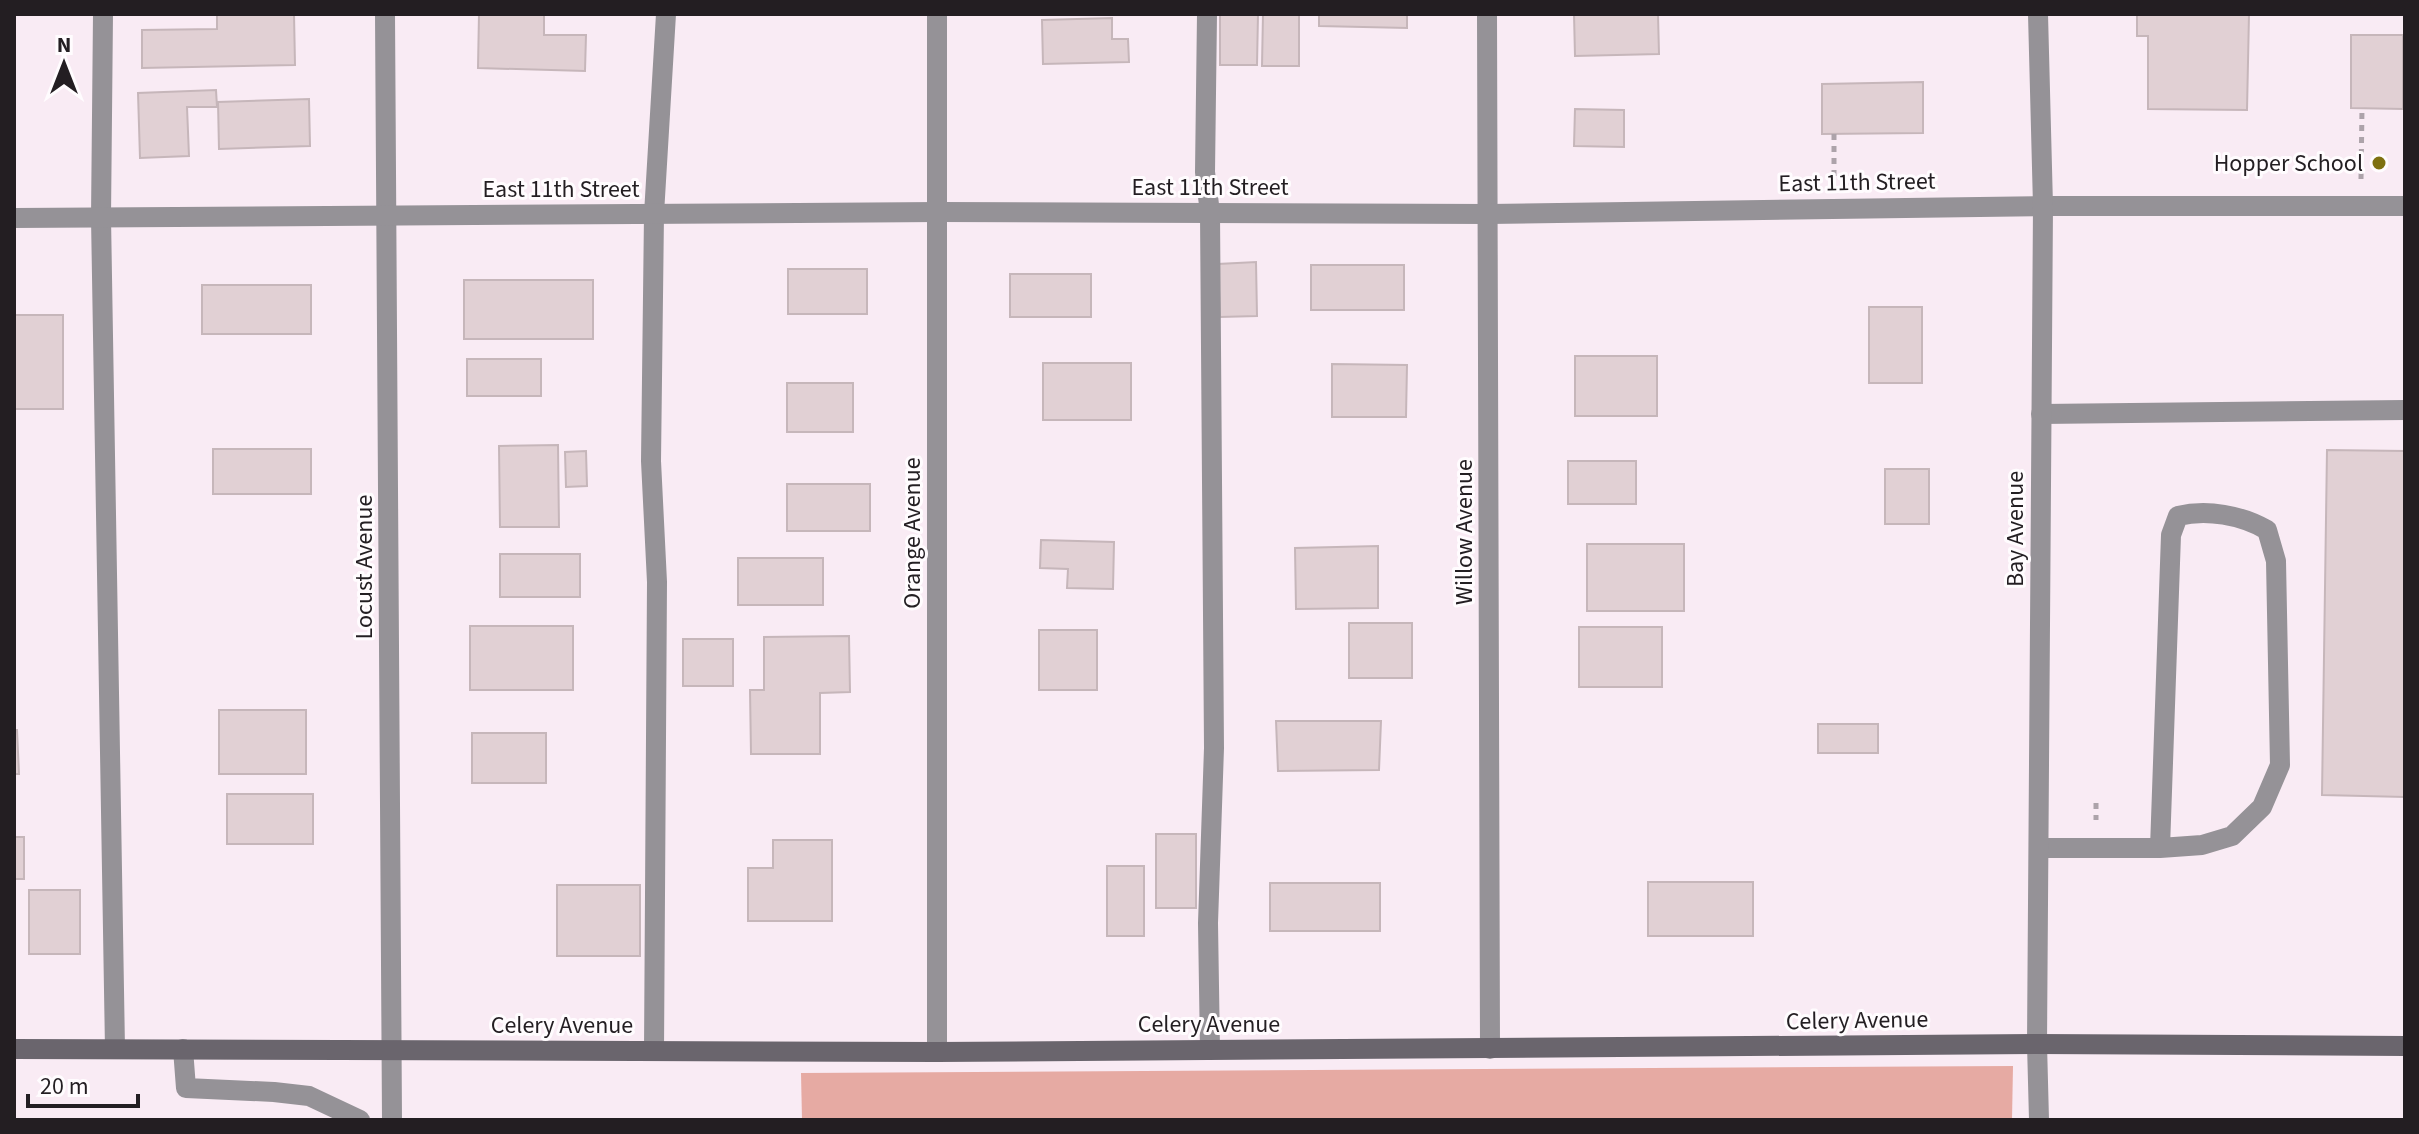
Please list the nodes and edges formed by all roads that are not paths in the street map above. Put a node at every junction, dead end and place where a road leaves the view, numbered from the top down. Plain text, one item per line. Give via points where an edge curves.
1 (103, 14) edge
2 (385, 14) edge
3 (666, 14) edge
4 (937, 14) edge
5 (1207, 14) edge
6 (1487, 14) edge
7 (2038, 14) edge
8 (2043, 206) junction
9 (2405, 206) edge
10 (939, 212) junction
11 (1210, 213) junction
12 (654, 214) junction
13 (1489, 214) junction
14 (388, 215) junction
15 (101, 217) junction
16 (14, 218) edge
17 (2405, 410) edge
18 (2041, 414) junction
19 (2039, 848) junction
20 (2160, 848) junction
21 (2037, 1044) junction
22 (2405, 1046) edge
23 (14, 1049) edge
24 (115, 1049) junction
25 (183, 1049) junction
26 (1490, 1049) junction
27 (392, 1050) junction
28 (1210, 1050) junction
29 (654, 1051) junction
30 (937, 1052) junction
31 (360, 1120) edge
32 (392, 1120) edge
33 (2039, 1120) edge

1 - 15 street
2 - 14 street, Locust Avenue
3 - 12 street
4 - 10 street, Orange Avenue
5 - 11 street via 1205,172
6 - 13 street, Willow Avenue
7 - 8 street, Bay Avenue
8 - 9 street, East 11th Street
8 - 13 street, East 11th Street
8 - 18 street, Bay Avenue
10 - 11 street, East 11th Street
10 - 12 street, East 11th Street
10 - 30 street, Orange Avenue
11 - 13 street, East 11th Street
11 - 28 street
12 - 14 street, East 11th Street
12 - 29 street
13 - 26 street, Willow Avenue
14 - 15 street, East 11th Street
14 - 27 street, Locust Avenue
15 - 16 street, East 11th Street
15 - 24 street
17 - 18 street
18 - 19 street, Bay Avenue
19 - 20 street
19 - 21 street, Bay Avenue
20 - 20 street via 2232,836 2262,807 2280,765 2276,561 2267,530 2247,519 2194,512 2178,516 2171,535
21 - 22 main road, Celery Avenue
21 - 26 main road, Celery Avenue
21 - 33 street, Bay Avenue
23 - 24 main road, Celery Avenue
24 - 25 main road, Celery Avenue
25 - 27 main road, Celery Avenue
25 - 31 street via 186,1088 309,1096
26 - 28 main road, Celery Avenue
27 - 29 main road, Celery Avenue
27 - 32 street, Locust Avenue
28 - 30 main road, Celery Avenue
29 - 30 main road, Celery Avenue

